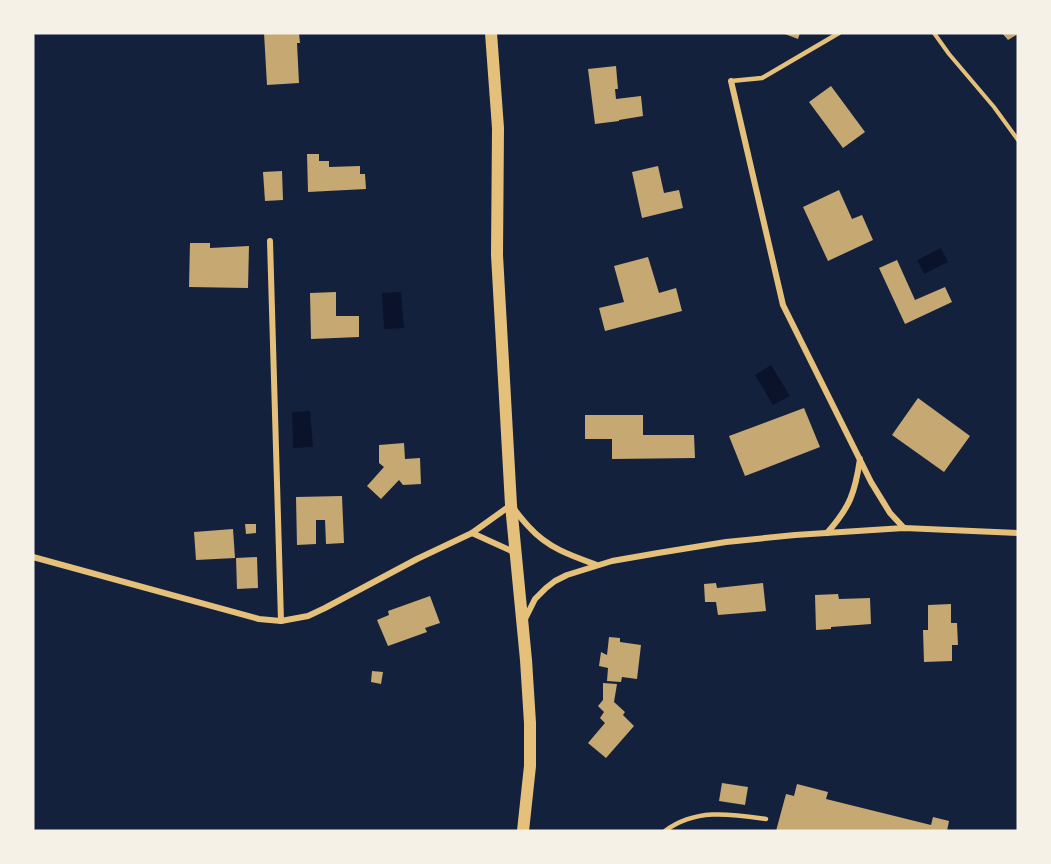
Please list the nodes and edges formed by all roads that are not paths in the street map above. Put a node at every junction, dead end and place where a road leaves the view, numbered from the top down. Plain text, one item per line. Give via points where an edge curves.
1 (491, 33) edge
2 (839, 33) edge
3 (731, 81) joint
4 (270, 241) dead end
5 (860, 458) junction
6 (512, 505) junction
7 (904, 528) junction
8 (472, 533) junction
9 (827, 533) junction
10 (1018, 533) edge
11 (516, 554) junction
12 (33, 557) edge
13 (598, 565) junction
14 (281, 621) junction
15 (523, 625) junction
16 (766, 819) dead end
17 (523, 831) edge
18 (665, 831) edge

1 - 6 main road via 498,128 497,255
2 - 3 lane via 762,78
3 - 5 street via 783,305
4 - 14 street
5 - 7 street via 885,505
5 - 9 street via 848,506
6 - 8 street
6 - 11 main road
6 - 13 street via 549,544
7 - 9 street
7 - 10 street
8 - 11 street
8 - 14 street via 317,612
9 - 13 street via 726,542
11 - 15 main road
12 - 14 street via 259,619
13 - 15 street via 561,578 546,588 535,599
15 - 17 main road via 530,723
16 - 18 lane via 726,813 694,817

